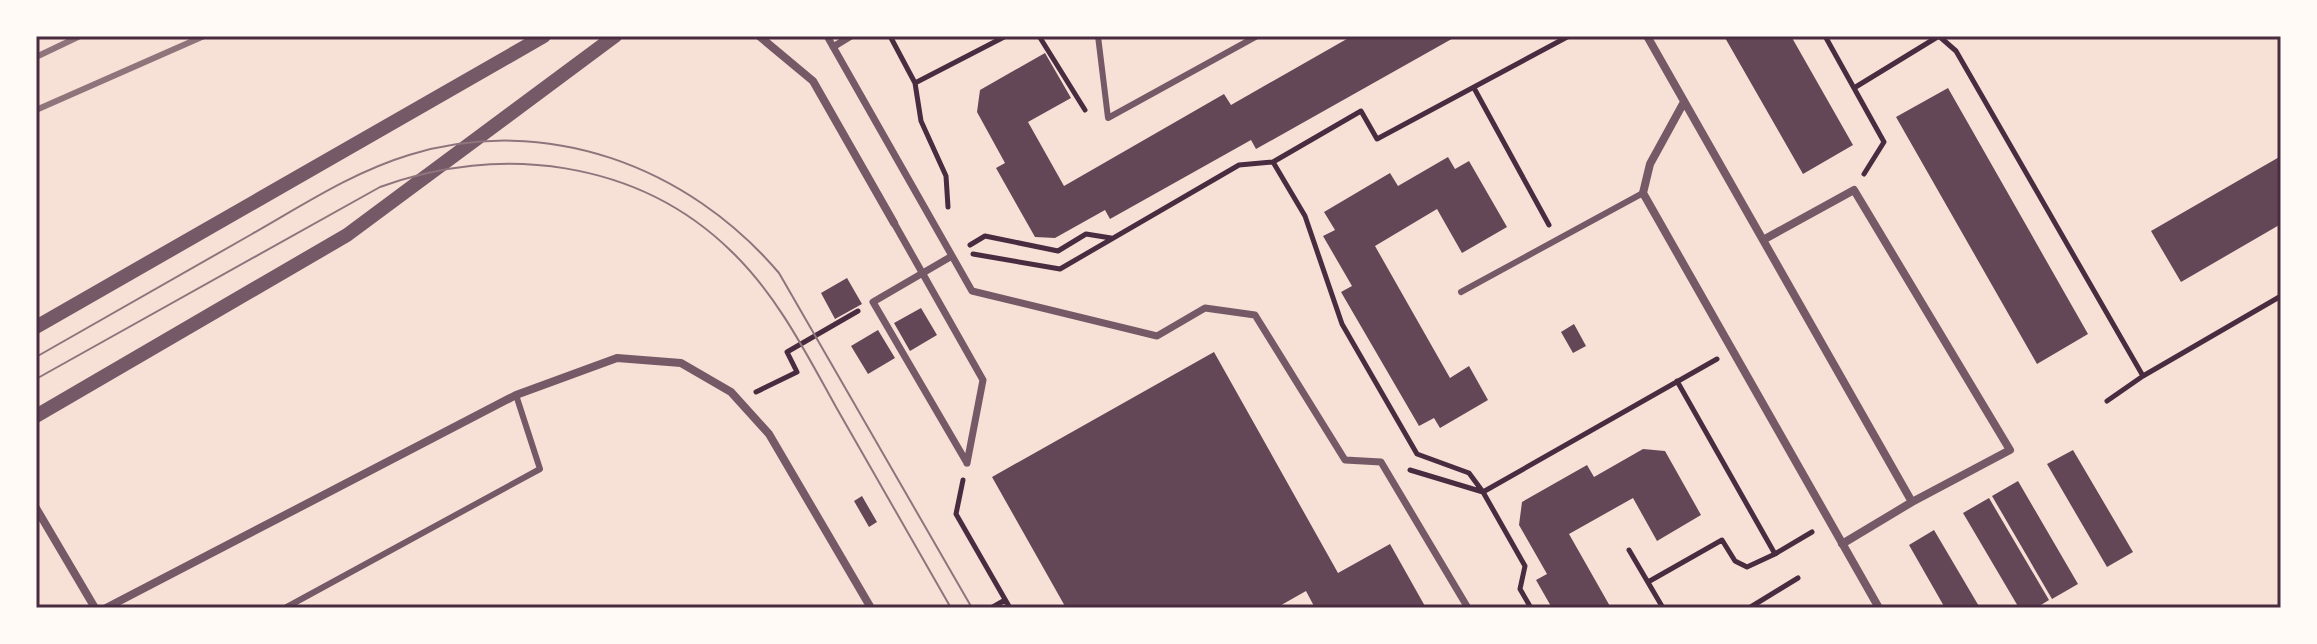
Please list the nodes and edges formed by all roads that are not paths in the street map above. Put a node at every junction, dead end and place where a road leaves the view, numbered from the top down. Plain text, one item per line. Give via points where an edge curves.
1 (544, 36) edge
2 (615, 36) edge
3 (759, 36) edge
4 (827, 36) edge
5 (851, 36) edge
6 (1098, 36) edge
7 (1257, 36) edge
8 (1647, 36) edge
9 (833, 47) junction
10 (1684, 102) junction
11 (1643, 193) junction
12 (894, 223) joint
13 (1763, 240) junction
14 (952, 256) junction
15 (922, 273) junction
16 (1461, 292) dead end
17 (36, 327) edge
18 (516, 395) junction
19 (36, 416) edge
20 (1912, 502) junction
21 (36, 508) edge
22 (1842, 544) junction
23 (95, 608) edge
24 (106, 608) edge
25 (285, 608) edge
26 (871, 608) edge
27 (1468, 608) edge
28 (1879, 608) edge

1 - 17 street
2 - 19 street via 366,223
3 - 12 street via 813,81
4 - 9 street
5 - 9 street
6 - 7 lane via 1108,118
8 - 10 street
9 - 14 street
10 - 11 street via 1650,164
10 - 13 street
11 - 16 lane
11 - 22 street
12 - 15 street
13 - 20 street
13 - 20 street via 1854,190 2010,450
14 - 15 street
14 - 27 street via 972,291 1157,336 1205,308 1255,315 1345,460 1381,462
15 - 15 street via 983,380 967,463 873,302
18 - 24 street
18 - 25 lane via 540,469
18 - 26 street via 617,358 681,363 731,392 769,434
20 - 22 street
21 - 23 street
22 - 28 street

